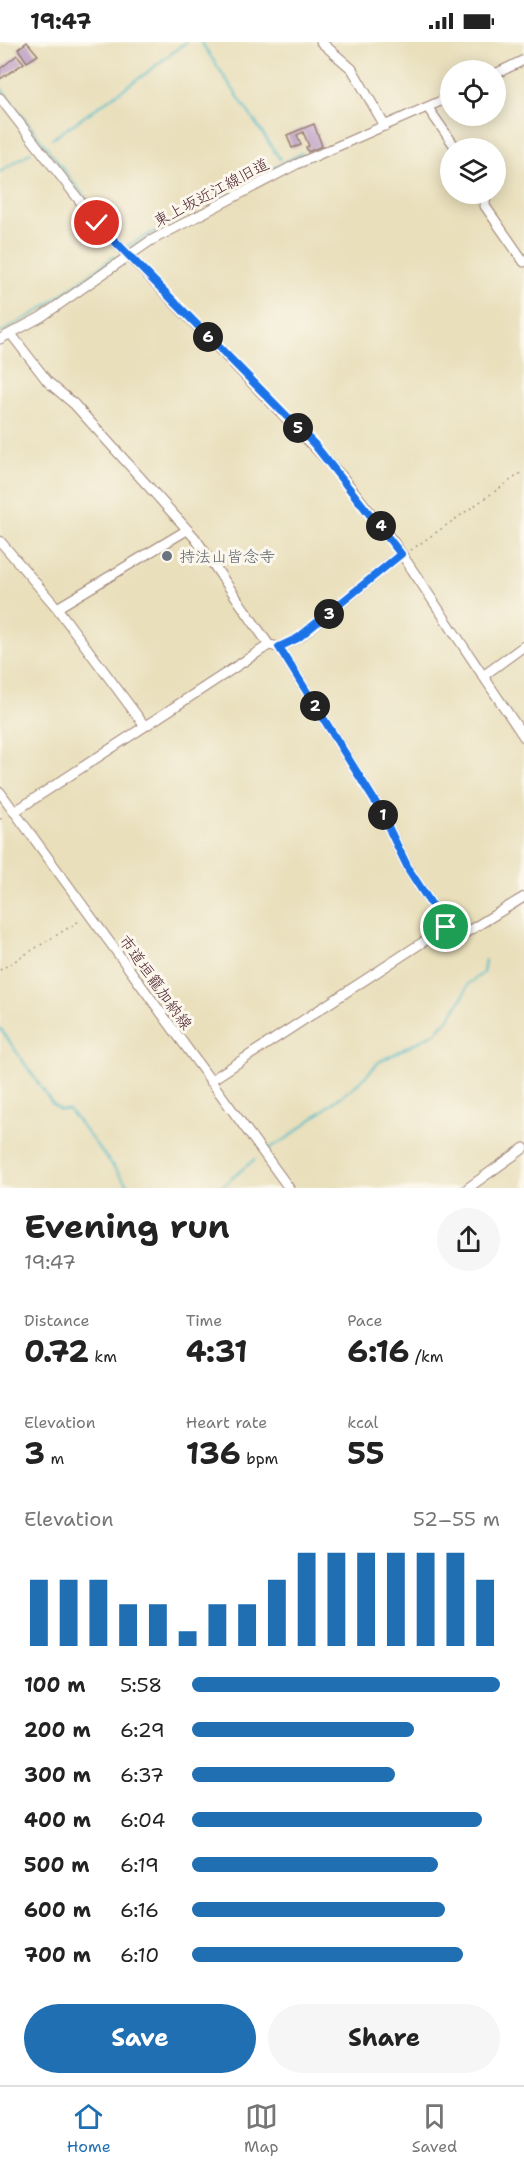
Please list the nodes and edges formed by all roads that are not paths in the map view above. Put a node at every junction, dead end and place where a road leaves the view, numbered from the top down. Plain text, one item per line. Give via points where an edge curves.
1 (321, 42) edge
2 (524, 60) edge
3 (506, 69) edge
4 (0, 98) edge
5 (440, 102) edge
6 (428, 108) junction
7 (385, 126) junction
8 (448, 138) edge
9 (485, 204) edge
10 (127, 256) junction
11 (524, 262) edge
12 (11, 334) junction
13 (0, 339) edge
14 (188, 530) junction
15 (0, 541) edge
16 (401, 554) junction
17 (57, 608) junction
18 (268, 645) junction
19 (524, 646) edge
20 (279, 647) junction
21 (483, 676) junction
22 (144, 725) junction
23 (524, 737) edge
24 (0, 792) edge
25 (14, 812) junction
26 (524, 897) edge
27 (446, 927) junction
28 (210, 1081) junction
29 (524, 1148) edge
30 (289, 1188) edge
31 (468, 1188) edge

1 - 7 street via 352,69
2 - 3 street
4 - 10 street
5 - 6 street, 東上坂近江線旧道
6 - 7 street, 東上坂近江線旧道
6 - 8 street
7 - 10 street, 東上坂近江線旧道 via 297,164
9 - 11 street
10 - 12 street, 東上坂近江線旧道
10 - 16 street via 314,444
12 - 13 street, 東上坂近江線旧道
12 - 14 street via 48,382 74,404
14 - 17 street
14 - 18 street
15 - 17 street
16 - 20 street via 298,638
16 - 21 street
17 - 22 street
18 - 20 street
18 - 22 street
19 - 21 street
20 - 27 street via 379,808 409,870
21 - 23 street
22 - 25 street
24 - 25 street, 市道垣籠加納線
25 - 28 street, 市道垣籠加納線
26 - 27 street via 457,938
27 - 28 street
28 - 30 street, 市道垣籠加納線
29 - 31 street

